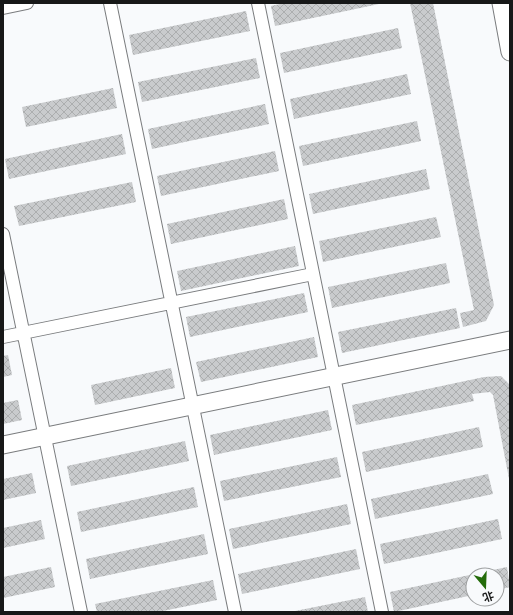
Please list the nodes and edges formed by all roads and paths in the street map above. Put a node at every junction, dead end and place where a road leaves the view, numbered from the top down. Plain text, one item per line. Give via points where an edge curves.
1 (28, 3) edge
2 (110, 3) edge
3 (258, 3) edge
4 (501, 3) edge
5 (3, 8) edge
6 (510, 52) edge
7 (3, 234) edge
8 (313, 274) junction
9 (3, 337) edge
10 (510, 340) edge
11 (334, 377) junction
12 (193, 406) junction
13 (45, 437) junction
14 (3, 445) edge
15 (81, 612) edge
16 (235, 612) edge
17 (382, 612) edge

1 - 5 street
2 - 12 street
3 - 8 street
4 - 6 street
7 - 13 street
8 - 9 street
8 - 11 street
10 - 11 street
11 - 12 street
11 - 17 street
12 - 13 street
12 - 16 street
13 - 14 street
13 - 15 street

